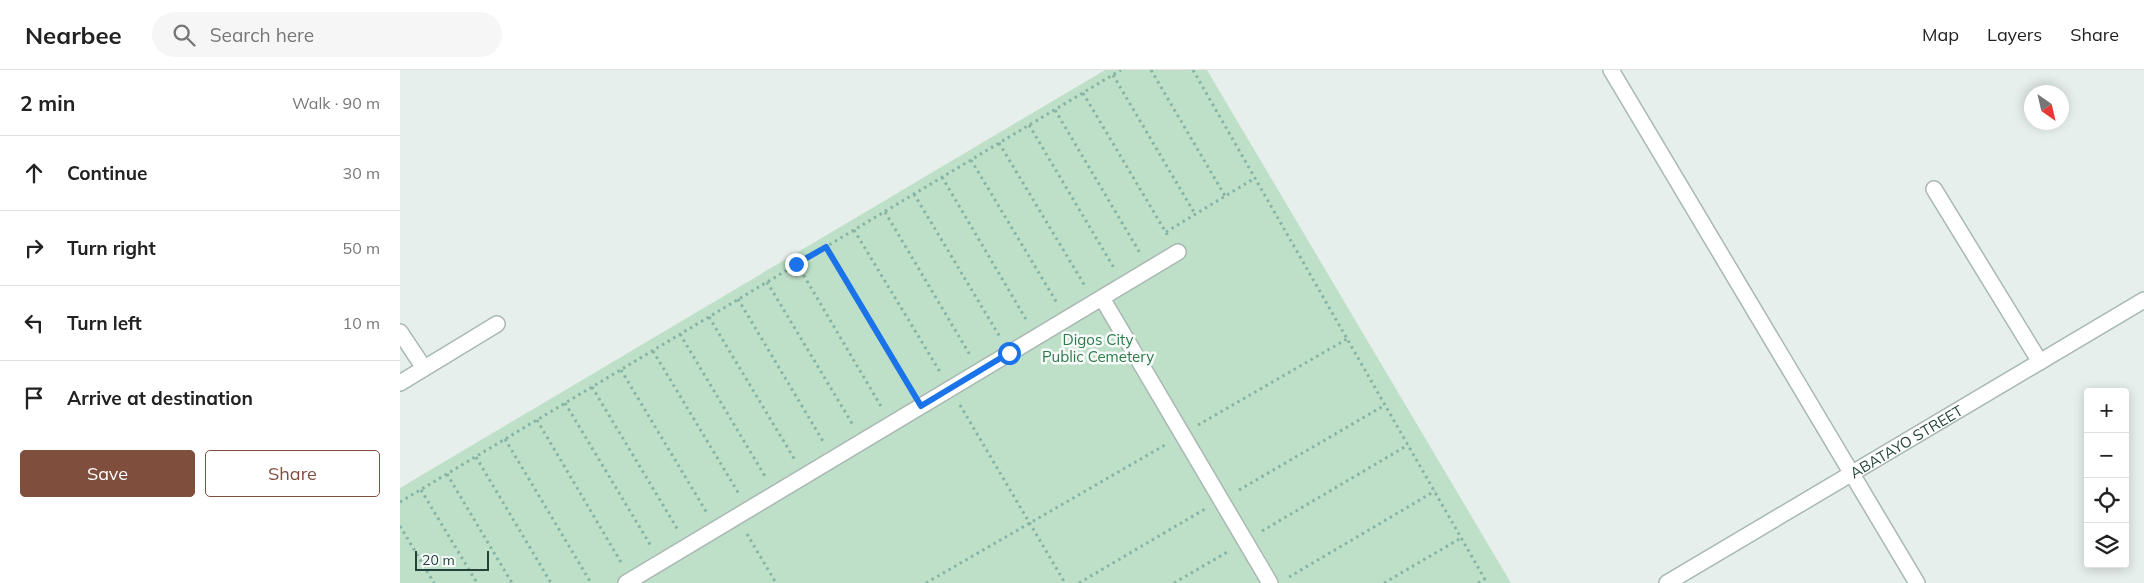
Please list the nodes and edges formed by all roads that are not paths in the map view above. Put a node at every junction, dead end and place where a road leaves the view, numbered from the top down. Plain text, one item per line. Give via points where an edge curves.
1 (1611, 70) edge
2 (1934, 189) dead end
3 (1178, 252) road end
4 (1098, 300) junction
5 (2144, 300) edge
6 (497, 324) dead end
7 (400, 332) edge
8 (2040, 362) junction
9 (424, 368) junction
10 (400, 383) edge
11 (1852, 473) junction
12 (629, 581) edge
13 (1270, 583) edge
14 (1667, 583) edge
15 (1917, 583) edge

1 - 11 street
2 - 8 street
3 - 4 street
4 - 12 street
4 - 13 street
5 - 8 street, ABATAYO STREET
6 - 9 street
7 - 9 street
8 - 11 street, ABATAYO STREET
9 - 10 street
11 - 14 street, ABATAYO STREET
11 - 15 street

